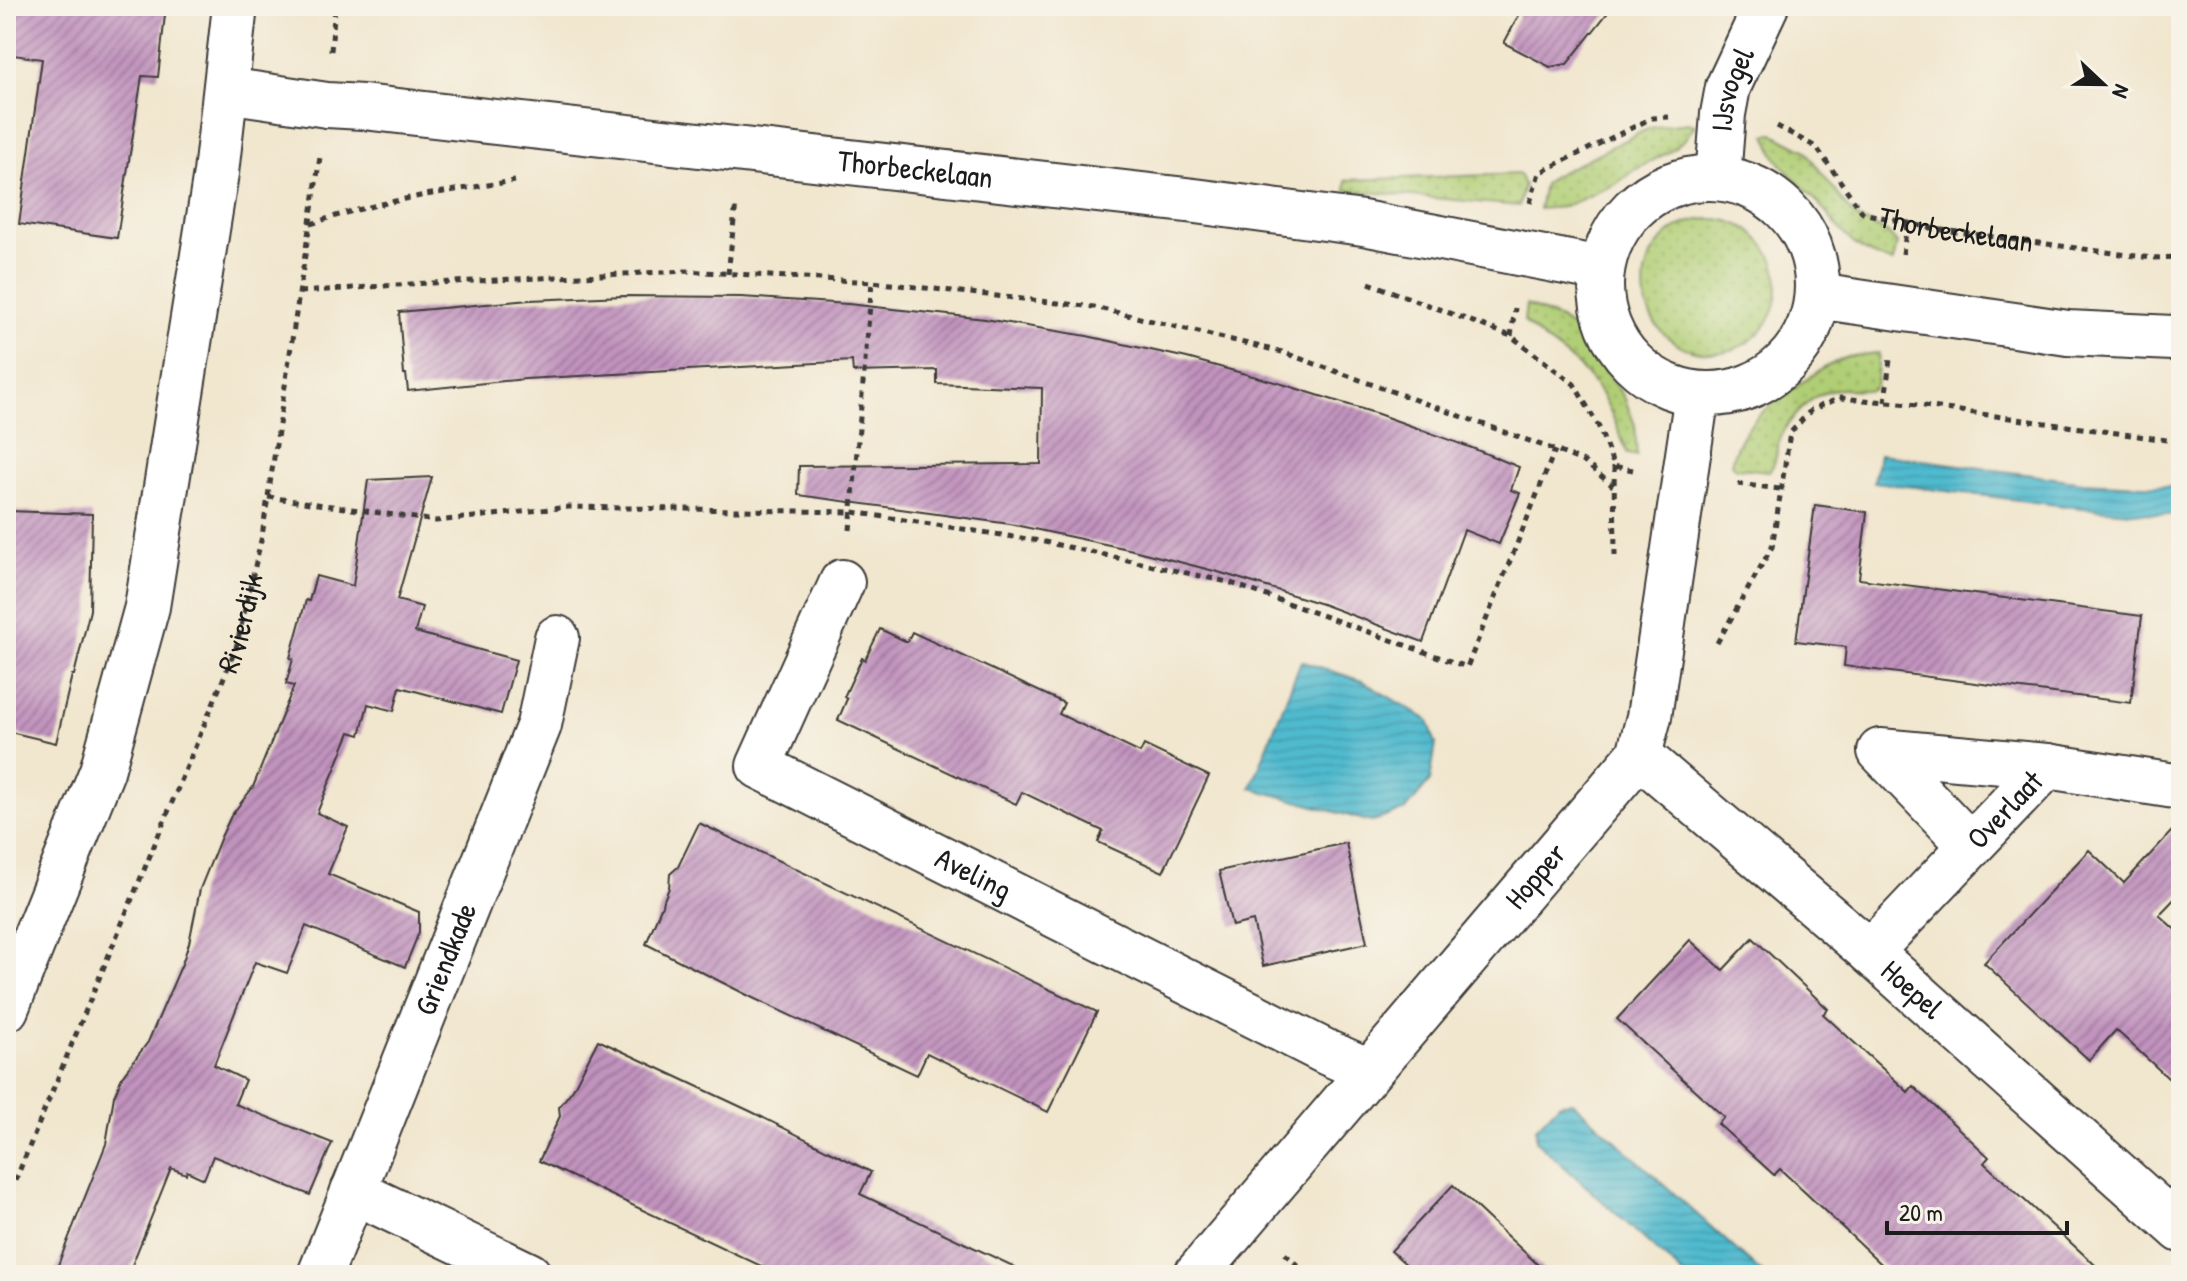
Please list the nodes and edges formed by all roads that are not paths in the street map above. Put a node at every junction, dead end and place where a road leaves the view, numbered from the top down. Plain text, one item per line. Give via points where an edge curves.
1 (235, 6) edge
2 (1766, 6) edge
3 (226, 90) junction
4 (1718, 178) junction
5 (1601, 269) junction
6 (1817, 296) junction
7 (2181, 336) edge
8 (1697, 394) junction
9 (842, 582) dead end
10 (557, 638) dead end
11 (1639, 755) junction
12 (2047, 766) junction
13 (2181, 787) edge
14 (1971, 846) junction
15 (1870, 952) junction
16 (6, 1009) edge
17 (1369, 1071) junction
18 (353, 1191) junction
19 (2181, 1230) edge
20 (320, 1275) edge
21 (529, 1275) edge
22 (1196, 1275) edge

1 - 3 street
2 - 4 street, IJsvogel via 1728,87
3 - 5 street, Thorbeckelaan via 1195,201 1363,223
3 - 16 street via 147,607 102,771
4 - 5 street via 1665,186 1642,200 1609,243
4 - 6 street via 1764,192 1784,207 1811,248
5 - 8 street via 1607,327 1622,353 1655,380
6 - 7 street via 2068,333
6 - 8 street via 1805,337 1778,370 1740,390
8 - 11 street, Hopper
9 - 17 street, Aveling via 759,766
10 - 18 street, Griendkade via 539,725
11 - 15 street, Hoepel
11 - 17 street, Hopper
12 - 13 street, Overlaat
12 - 14 street, Overlaat
12 - 14 street via 1880,751
14 - 15 street, Overlaat
15 - 19 street, Hoepel
17 - 22 street, Hopper
18 - 20 street, Griendkade
18 - 21 street

